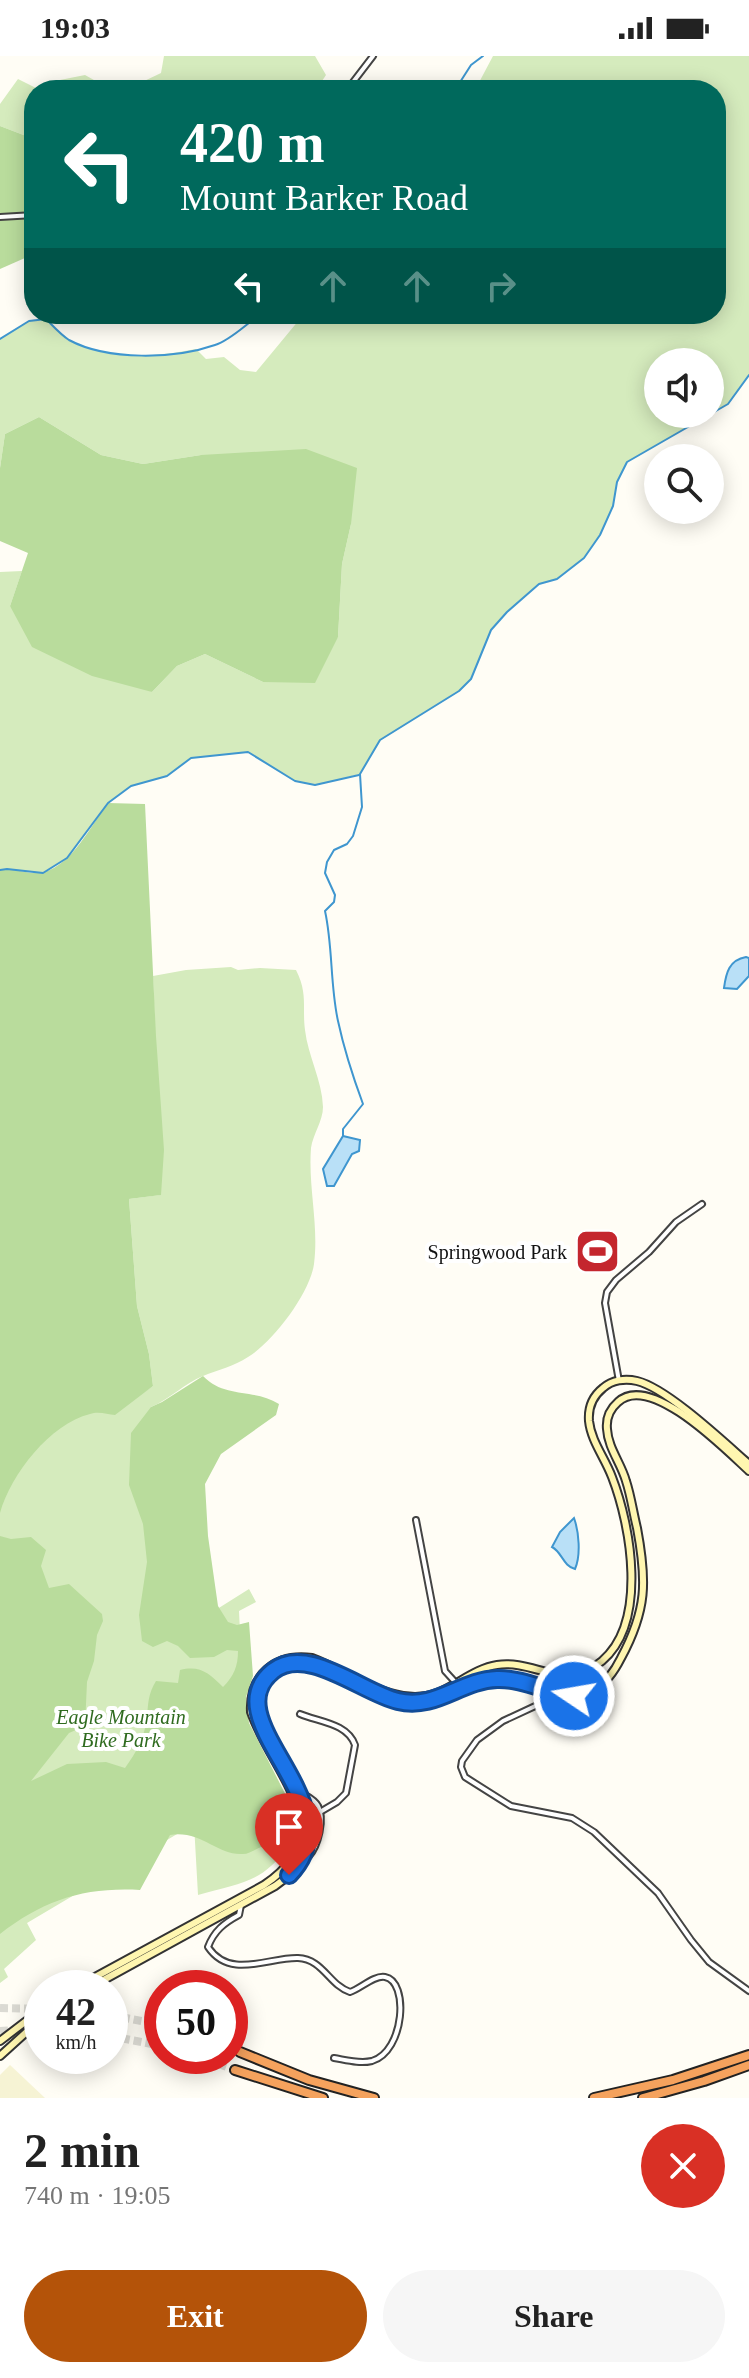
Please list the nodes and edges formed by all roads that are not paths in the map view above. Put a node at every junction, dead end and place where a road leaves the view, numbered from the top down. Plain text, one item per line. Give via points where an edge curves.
1 (373, 56) edge
2 (355, 80) edge
3 (24, 216) edge
4 (0, 217) edge
5 (702, 1204) dead end
6 (619, 1381) junction
7 (636, 1394) junction
8 (623, 1398) junction
9 (749, 1464) edge
10 (749, 1471) edge
11 (416, 1520) dead end
12 (459, 1686) junction
13 (553, 1691) junction
14 (300, 1714) dead end
15 (297, 1790) junction
16 (320, 1812) junction
17 (300, 1853) junction
18 (239, 1902) junction
19 (109, 1970) edge
20 (120, 1970) edge
21 (749, 1991) edge
22 (24, 2025) edge
23 (24, 2031) edge
24 (0, 2041) edge
25 (248, 2055) edge
26 (749, 2055) edge
27 (0, 2056) edge
28 (334, 2058) dead end
29 (749, 2065) edge
30 (248, 2074) tunnel mouth
31 (323, 2098) edge
32 (374, 2098) edge
33 (594, 2098) edge
34 (643, 2098) edge

1 - 2 street
3 - 4 street
5 - 6 street via 676,1222 607,1292
6 - 7 main road via 633,1386
6 - 8 main road
6 - 9 main road via 653,1388
6 - 12 main road via 598,1393 589,1419 618,1493 632,1566 632,1599 613,1650 573,1676 498,1665
7 - 8 main road
7 - 10 main road via 664,1402
8 - 13 main road via 610,1412 607,1427 627,1484 642,1556 638,1618 616,1668 601,1685 582,1695
11 - 12 street via 445,1671
12 - 13 main road via 501,1679
12 - 15 main road via 435,1701 413,1704 317,1666 298,1662 280,1667 260,1687 257,1710
12 - 17 main road via 432,1695 403,1696 298,1656 263,1671 252,1692 251,1712 297,1805
13 - 21 street via 546,1701 477,1740 462,1761 465,1777 511,1806 572,1818 594,1832 658,1893 709,1962
14 - 16 street via 343,1728 355,1745 346,1793
15 - 16 street
15 - 17 main road via 307,1822
16 - 17 street via 314,1850 309,1856
17 - 18 main road
18 - 19 main road
18 - 20 main road
18 - 28 street via 239,1915 219,1927 208,1947 218,1957 251,1966 308,1959 346,1992 381,1977 394,1984 400,2012 391,2048 369,2062
22 - 24 main road
23 - 27 main road
25 - 32 highway
26 - 33 highway
29 - 34 highway
30 - 31 highway

